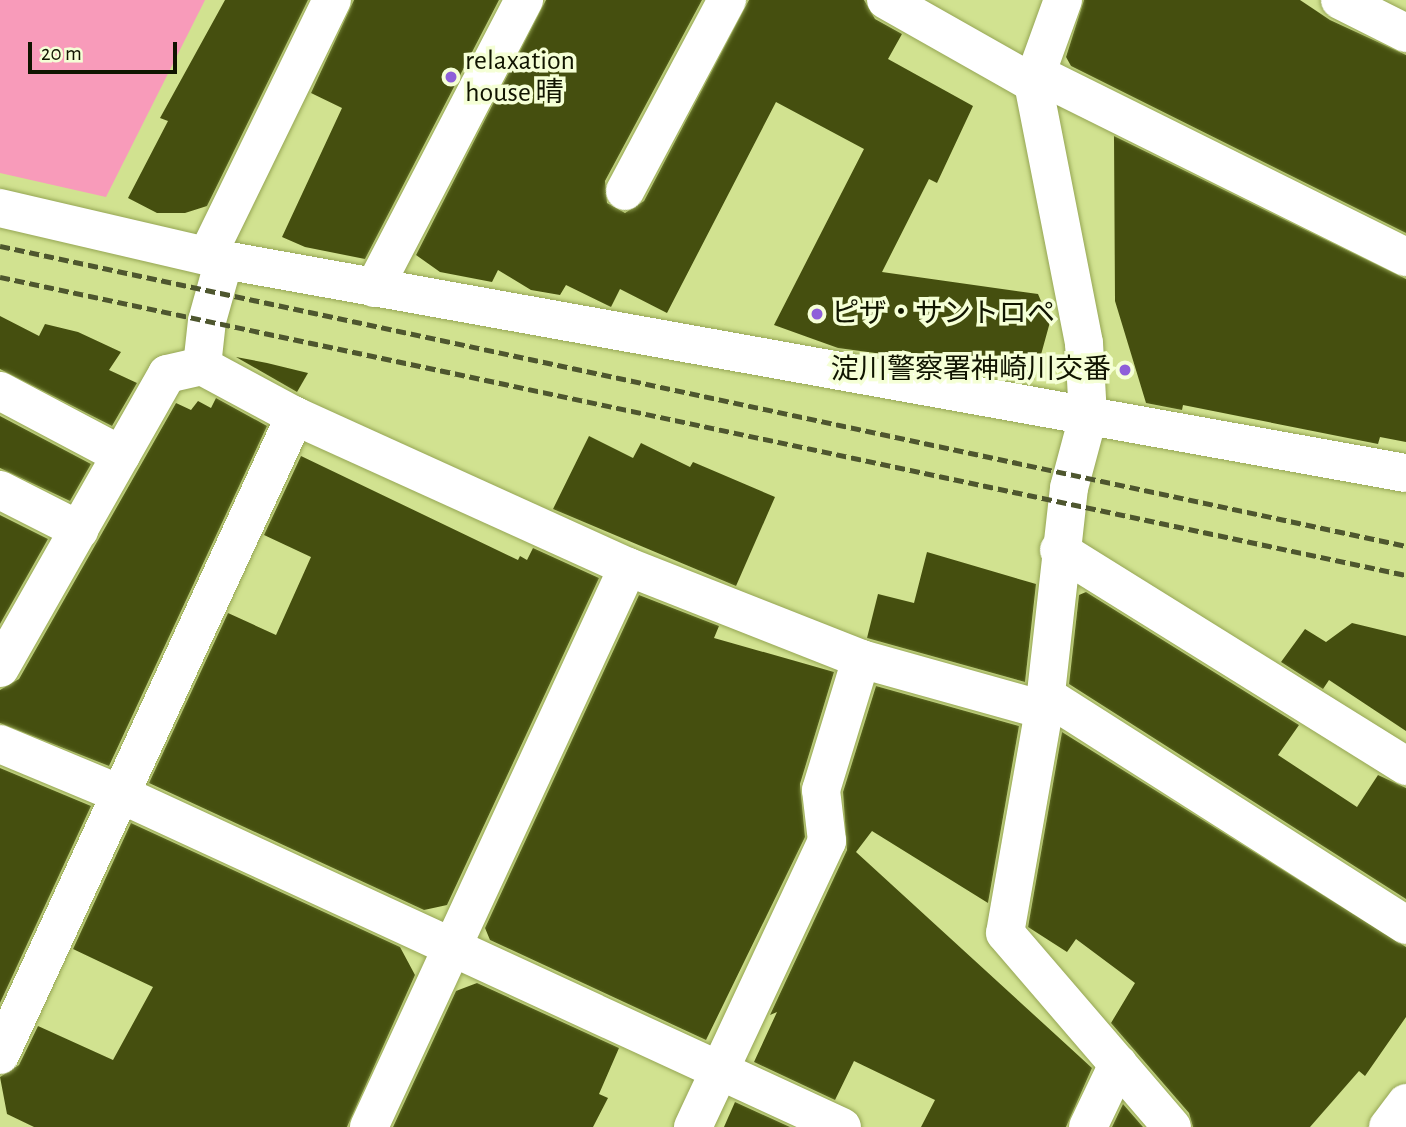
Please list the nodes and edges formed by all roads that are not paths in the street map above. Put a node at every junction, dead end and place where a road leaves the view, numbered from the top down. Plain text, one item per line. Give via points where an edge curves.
1 (332, 0) edge
2 (524, 0) edge
3 (727, 0) edge
4 (886, 0) edge
5 (1063, 0) edge
6 (1340, 0) edge
7 (950, 17) edge
8 (1406, 33) edge
9 (1035, 78) junction
10 (625, 191) dead end
11 (0, 208) edge
12 (1406, 257) edge
13 (215, 258) junction
14 (374, 288) junction
15 (202, 366) junction
16 (0, 391) edge
17 (295, 416) junction
18 (1088, 417) junction
19 (121, 455) junction
20 (1406, 473) edge
21 (0, 491) edge
22 (79, 530) junction
23 (1059, 550) junction
24 (628, 567) junction
25 (861, 659) junction
26 (1, 663) edge
27 (1045, 702) junction
28 (0, 744) edge
29 (1406, 766) edge
30 (120, 794) junction
31 (1406, 925) edge
32 (453, 947) junction
33 (0, 1055) edge
34 (1118, 1064) junction
35 (719, 1071) junction
36 (1406, 1103) edge
37 (369, 1127) edge
38 (693, 1127) edge
39 (842, 1127) edge
40 (1088, 1127) edge
41 (1172, 1127) edge
42 (1388, 1127) edge

1 - 13 street
2 - 14 street
3 - 10 street
4 - 7 street
5 - 9 street
6 - 8 street
7 - 9 street
9 - 12 street
9 - 18 street via 1084,343
11 - 13 street
13 - 14 street
13 - 15 street
14 - 18 street
15 - 17 street
15 - 19 street via 167,373
16 - 19 street
17 - 24 street
17 - 30 street
18 - 20 street
18 - 23 street
19 - 22 street
21 - 22 street
22 - 26 street
23 - 27 street
23 - 29 street
24 - 25 street
24 - 32 street
25 - 27 street
25 - 35 street via 821,790 828,841
27 - 31 street
27 - 34 street via 1005,933
28 - 30 street
30 - 32 street
30 - 33 street
32 - 35 street
32 - 37 street
34 - 40 street
34 - 41 street
35 - 38 street
35 - 39 street
36 - 42 street

